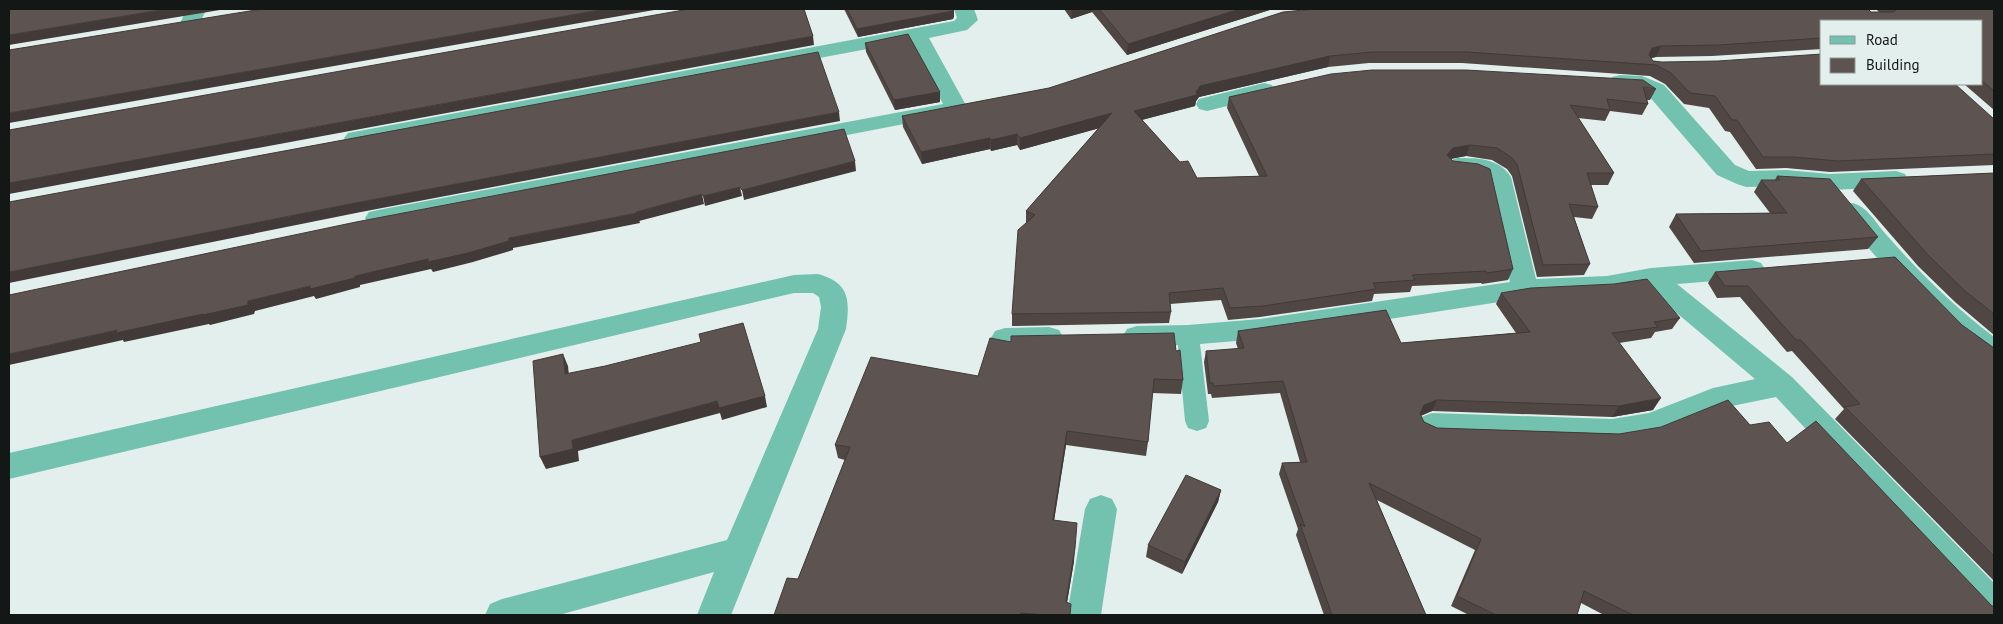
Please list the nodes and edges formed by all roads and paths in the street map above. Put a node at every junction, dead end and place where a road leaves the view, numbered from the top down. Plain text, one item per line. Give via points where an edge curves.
1 (964, 9) edge
2 (217, 18) edge
3 (186, 19) edge
4 (916, 33) junction
5 (1595, 80) edge
6 (1281, 86) edge
7 (1207, 104) dead end
8 (340, 141) edge
9 (1456, 166) edge
10 (1917, 178) edge
11 (1830, 182) junction
12 (361, 222) edge
13 (1893, 258) junction
14 (1864, 260) edge
15 (1777, 268) edge
16 (1651, 278) junction
17 (1525, 289) junction
18 (1188, 335) junction
19 (1111, 336) edge
20 (1072, 337) edge
21 (1005, 338) dead end
22 (1994, 352) edge
23 (1782, 385) junction
24 (1197, 421) dead end
25 (1432, 426) edge
26 (9, 466) edge
27 (1101, 509) dead end
28 (739, 550) junction
29 (1994, 606) edge
30 (502, 615) edge
31 (714, 615) edge
32 (1084, 615) edge

1 - 4 street via 968,20 960,26
2 - 3 street
4 - 8 street
4 - 12 street via 965,106
5 - 11 street via 1651,86 1726,170 1736,176
6 - 7 street
9 - 17 street via 1485,167 1495,171
10 - 11 street
11 - 13 street
13 - 14 street
13 - 22 street via 1926,294
15 - 16 street
16 - 17 street via 1607,285
16 - 23 street
17 - 18 street via 1260,329
18 - 19 street
18 - 24 lane
20 - 21 street
23 - 25 street via 1723,396 1652,425 1612,431
23 - 29 street
26 - 28 street via 794,284 818,284 832,292 835,307 832,329
27 - 32 street
28 - 30 street
28 - 31 street

